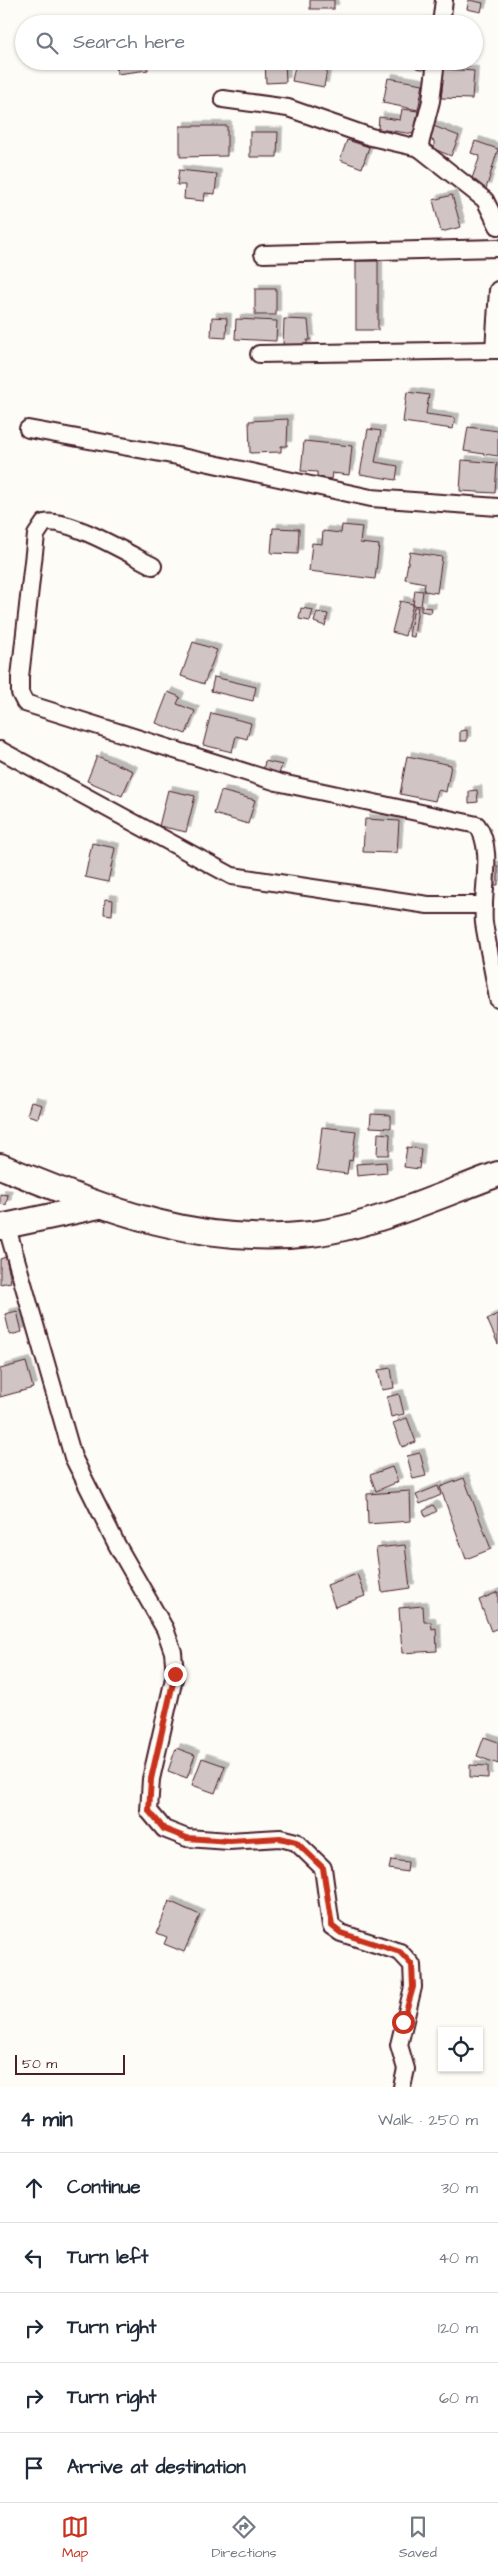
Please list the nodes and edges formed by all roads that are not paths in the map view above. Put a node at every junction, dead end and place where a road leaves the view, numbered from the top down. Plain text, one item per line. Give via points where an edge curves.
1 (444, 0) edge
2 (442, 15) edge
3 (435, 70) edge
4 (223, 99) dead end
5 (419, 148) junction
6 (498, 226) edge
7 (498, 248) edge
8 (263, 254) dead end
9 (498, 290) edge
10 (496, 350) edge
11 (259, 354) dead end
12 (28, 429) dead end
13 (498, 507) edge
14 (153, 566) dead end
15 (0, 750) edge
16 (484, 905) junction
17 (498, 999) edge
18 (0, 1166) edge
19 (498, 1174) edge
20 (98, 1206) junction
21 (4, 1229) edge
22 (402, 2087) edge

1 - 2 street
3 - 5 street
4 - 5 street via 288,108 372,137
5 - 6 street via 485,200
7 - 8 street
9 - 10 street
10 - 11 street
12 - 13 street via 177,456 371,498
14 - 16 street via 71,526 54,520 44,522 36,535 21,667 20,694 25,703 277,782 477,825 484,834 486,847
15 - 16 street via 232,876 428,906
16 - 17 street via 484,922
18 - 20 street
19 - 20 street via 369,1220 312,1234 214,1234
20 - 21 street
21 - 22 street via 73,1457 165,1630 173,1652 175,1674 151,1779 149,1811 164,1829 187,1838 230,1841 280,1838 296,1842 323,1868 332,1926 341,1933 400,1952 412,1965 413,1987 399,2045 406,2069

